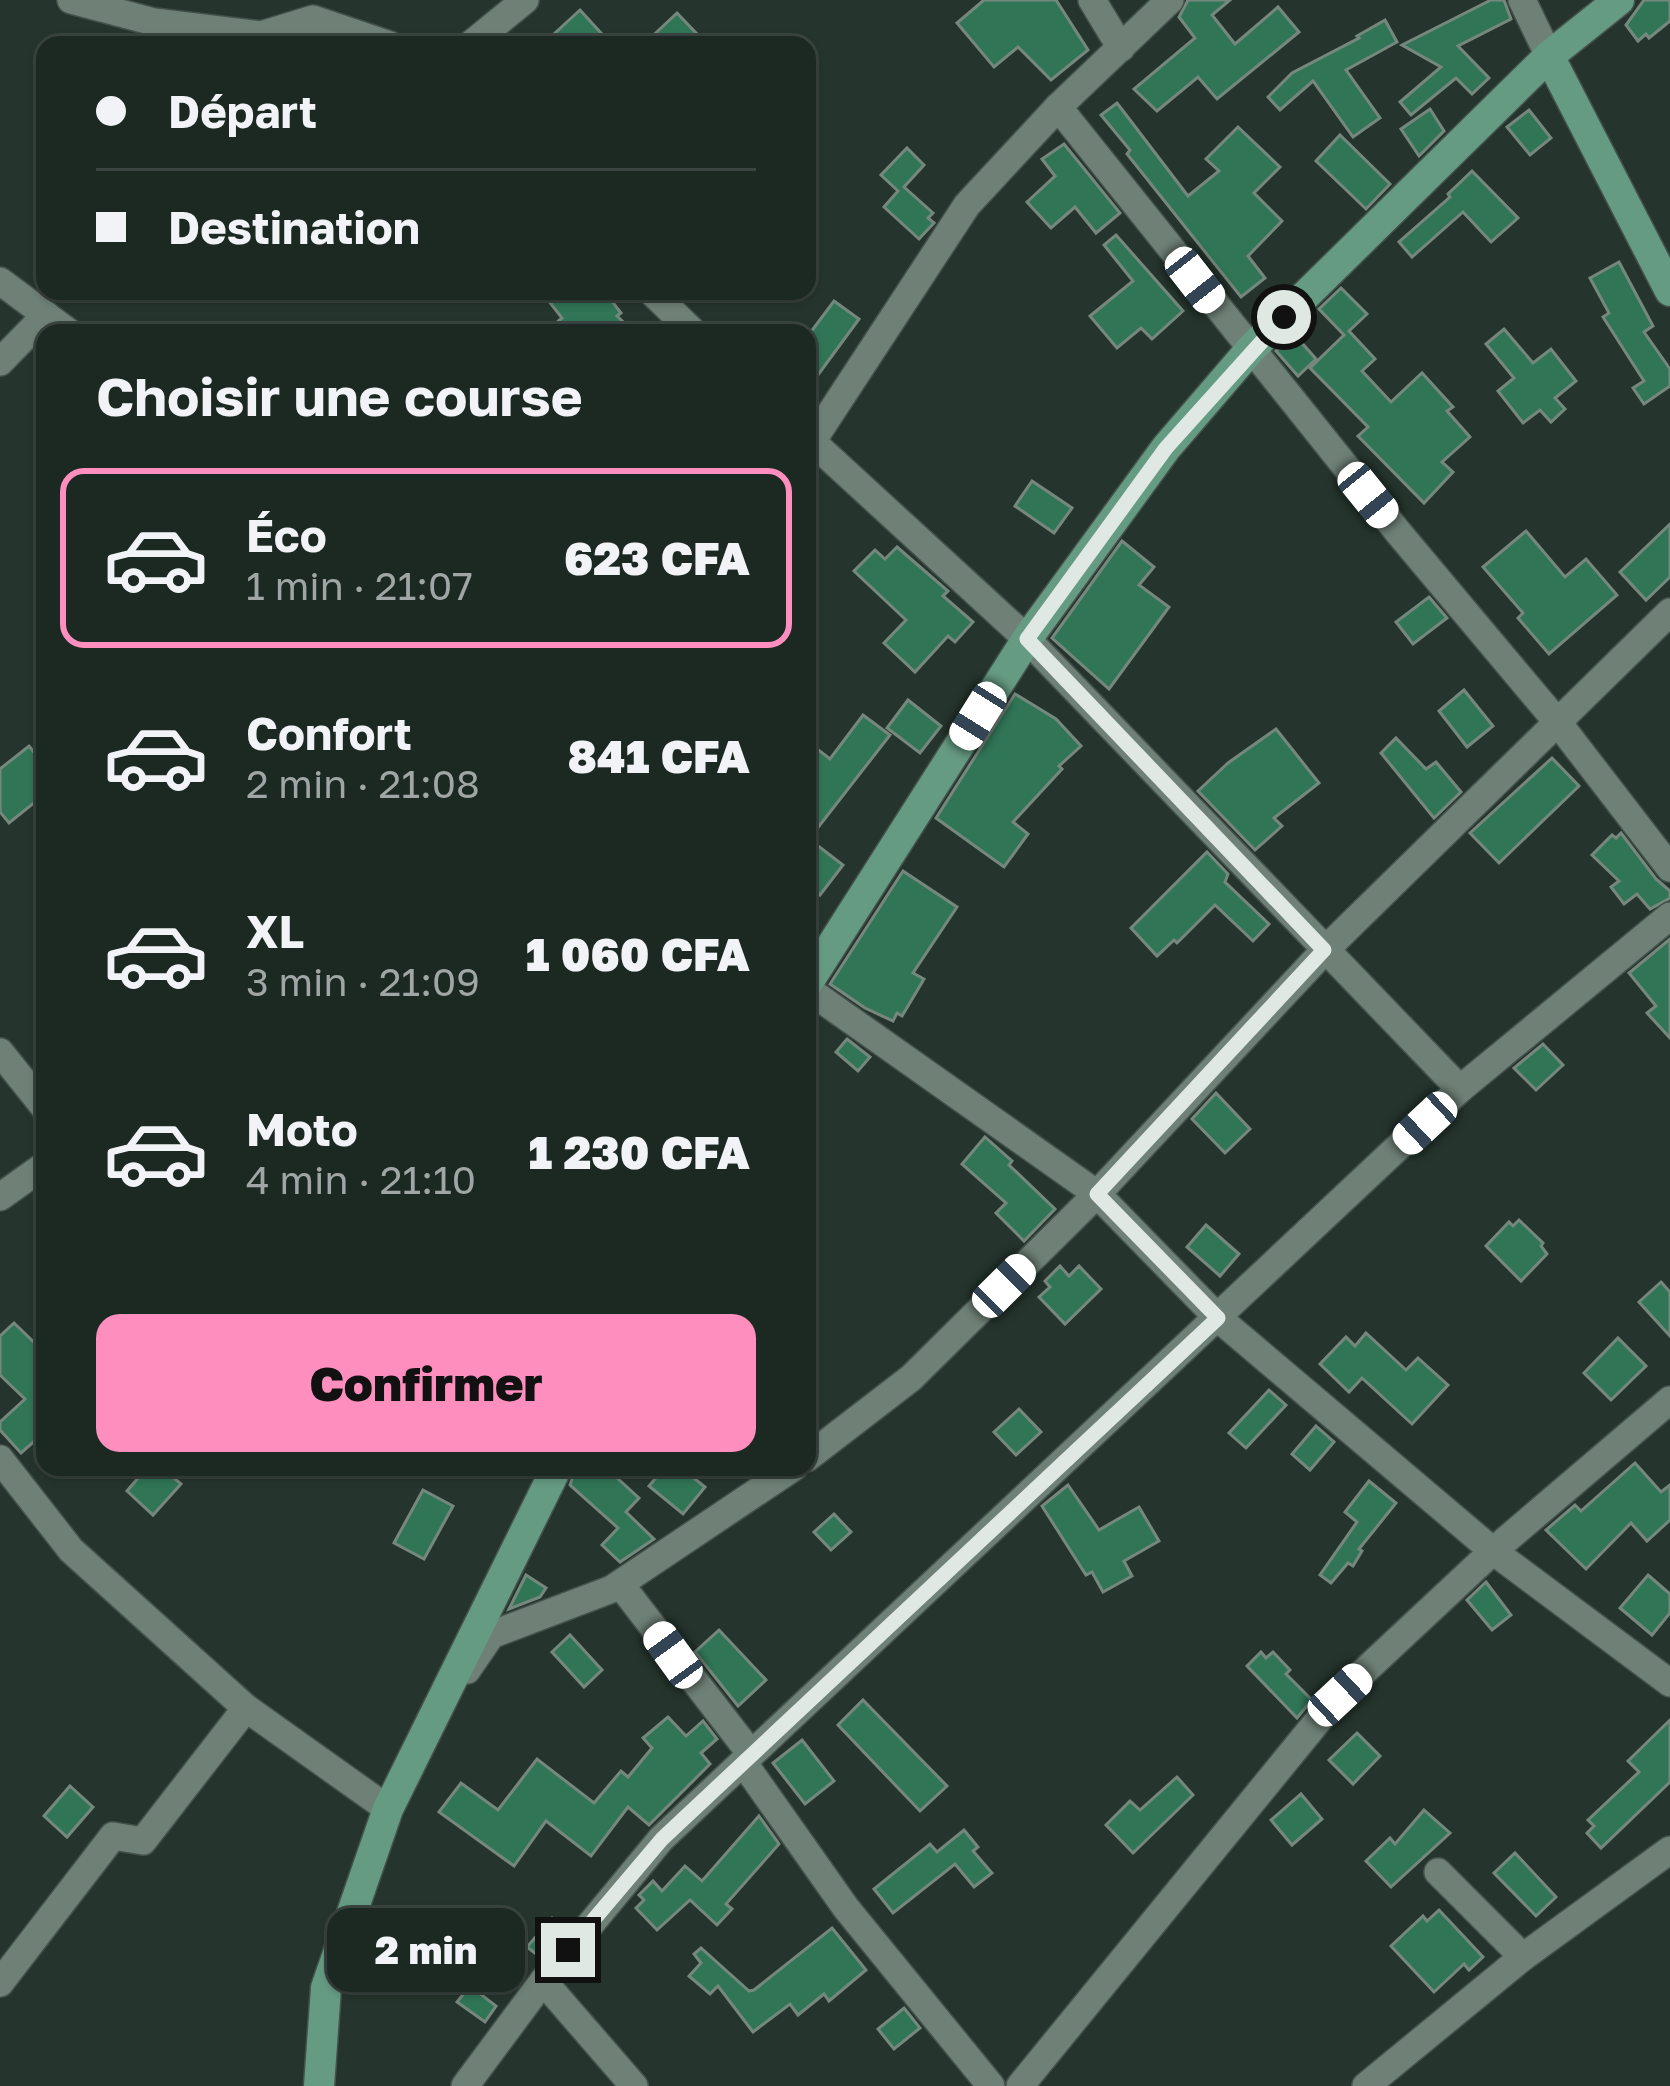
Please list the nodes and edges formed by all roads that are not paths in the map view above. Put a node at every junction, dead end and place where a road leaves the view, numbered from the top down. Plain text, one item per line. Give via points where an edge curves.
1 (71, 0) edge
2 (290, 0) edge
3 (525, 0) edge
4 (1092, 0) edge
5 (1170, 0) edge
6 (1522, 0) edge
7 (1619, 0) edge
8 (313, 19) junction
9 (363, 36) edge
10 (481, 36) edge
11 (1121, 48) junction
12 (1550, 56) junction
13 (1058, 107) junction
14 (0, 281) edge
15 (1670, 292) edge
16 (660, 300) edge
17 (46, 315) junction
18 (37, 324) edge
19 (58, 324) edge
20 (685, 324) edge
21 (36, 325) edge
22 (1250, 350) junction
23 (0, 362) edge
24 (816, 432) edge
25 (816, 449) edge
26 (1670, 613) edge
27 (1027, 639) junction
28 (1559, 724) junction
29 (1670, 868) edge
30 (1670, 916) edge
31 (1324, 950) junction
32 (816, 972) edge
33 (816, 992) edge
34 (0, 1052) edge
35 (1460, 1089) junction
36 (36, 1097) edge
37 (36, 1171) edge
38 (1097, 1194) junction
39 (0, 1197) edge
40 (1218, 1318) junction
41 (1670, 1400) edge
42 (816, 1451) edge
43 (0, 1459) edge
44 (552, 1476) edge
45 (781, 1476) edge
46 (1493, 1551) junction
47 (620, 1584) junction
48 (1670, 1684) edge
49 (246, 1708) junction
50 (427, 1727) junction
51 (747, 1758) junction
52 (388, 1809) junction
53 (1670, 1850) edge
54 (1438, 1871) dead end
55 (1523, 1957) junction
56 (543, 1982) junction
57 (0, 1983) edge
58 (319, 2086) edge
59 (465, 2086) edge
60 (634, 2086) edge
61 (991, 2086) edge
62 (1020, 2086) edge
63 (1366, 2086) edge

1 - 8 street via 154,22 261,35
2 - 8 street
3 - 10 street
4 - 11 street
5 - 11 street
6 - 12 street
7 - 12 street
8 - 9 street
11 - 13 street
12 - 15 street
12 - 22 street
13 - 22 street
13 - 24 street via 967,206
14 - 17 street
16 - 20 street
17 - 18 street
17 - 19 street
21 - 23 street
22 - 27 street via 1166,448
22 - 28 street
25 - 27 street
26 - 28 street
27 - 31 street
27 - 32 street
28 - 29 street
28 - 31 street
30 - 35 street
31 - 35 street
31 - 38 street
33 - 38 street
34 - 36 street
35 - 40 street
37 - 39 street
38 - 40 street
38 - 42 street via 911,1378
40 - 46 street
40 - 51 street
41 - 46 street
43 - 49 street via 71,1550
44 - 50 street
45 - 47 street
46 - 48 street
46 - 62 street via 1340,1695
47 - 50 street via 491,1635
47 - 51 street
49 - 52 street
49 - 57 street via 143,1841 113,1836
50 - 52 street
51 - 56 street via 662,1839
51 - 61 street via 846,1909
52 - 58 street via 326,1988
53 - 55 street
54 - 55 street
55 - 63 street
56 - 59 street
56 - 60 street

